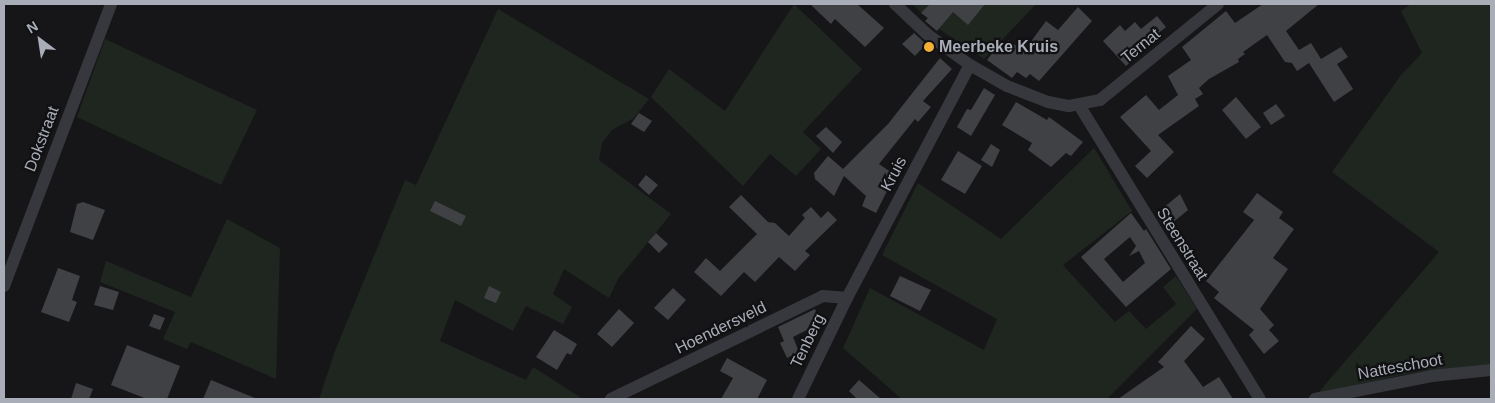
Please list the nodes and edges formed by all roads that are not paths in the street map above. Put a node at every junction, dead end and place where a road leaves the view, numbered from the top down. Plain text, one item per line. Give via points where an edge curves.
1 (112, 4) edge
2 (895, 4) edge
3 (1218, 4) edge
4 (970, 65) junction
5 (1079, 106) junction
6 (4, 286) edge
7 (847, 298) junction
8 (1491, 370) edge
9 (611, 399) edge
10 (798, 399) edge
11 (1260, 399) edge
12 (1315, 399) edge

1 - 6 street, Dokstraat
2 - 4 street
3 - 5 street, Ternat via 1100,100
4 - 5 street via 1007,86 1048,102
4 - 7 street, Kruis
5 - 11 street, Steenstraat
7 - 9 street, Hoendersveld via 822,296
7 - 10 street, Tenberg
8 - 12 street, Natteschoot via 1432,376

